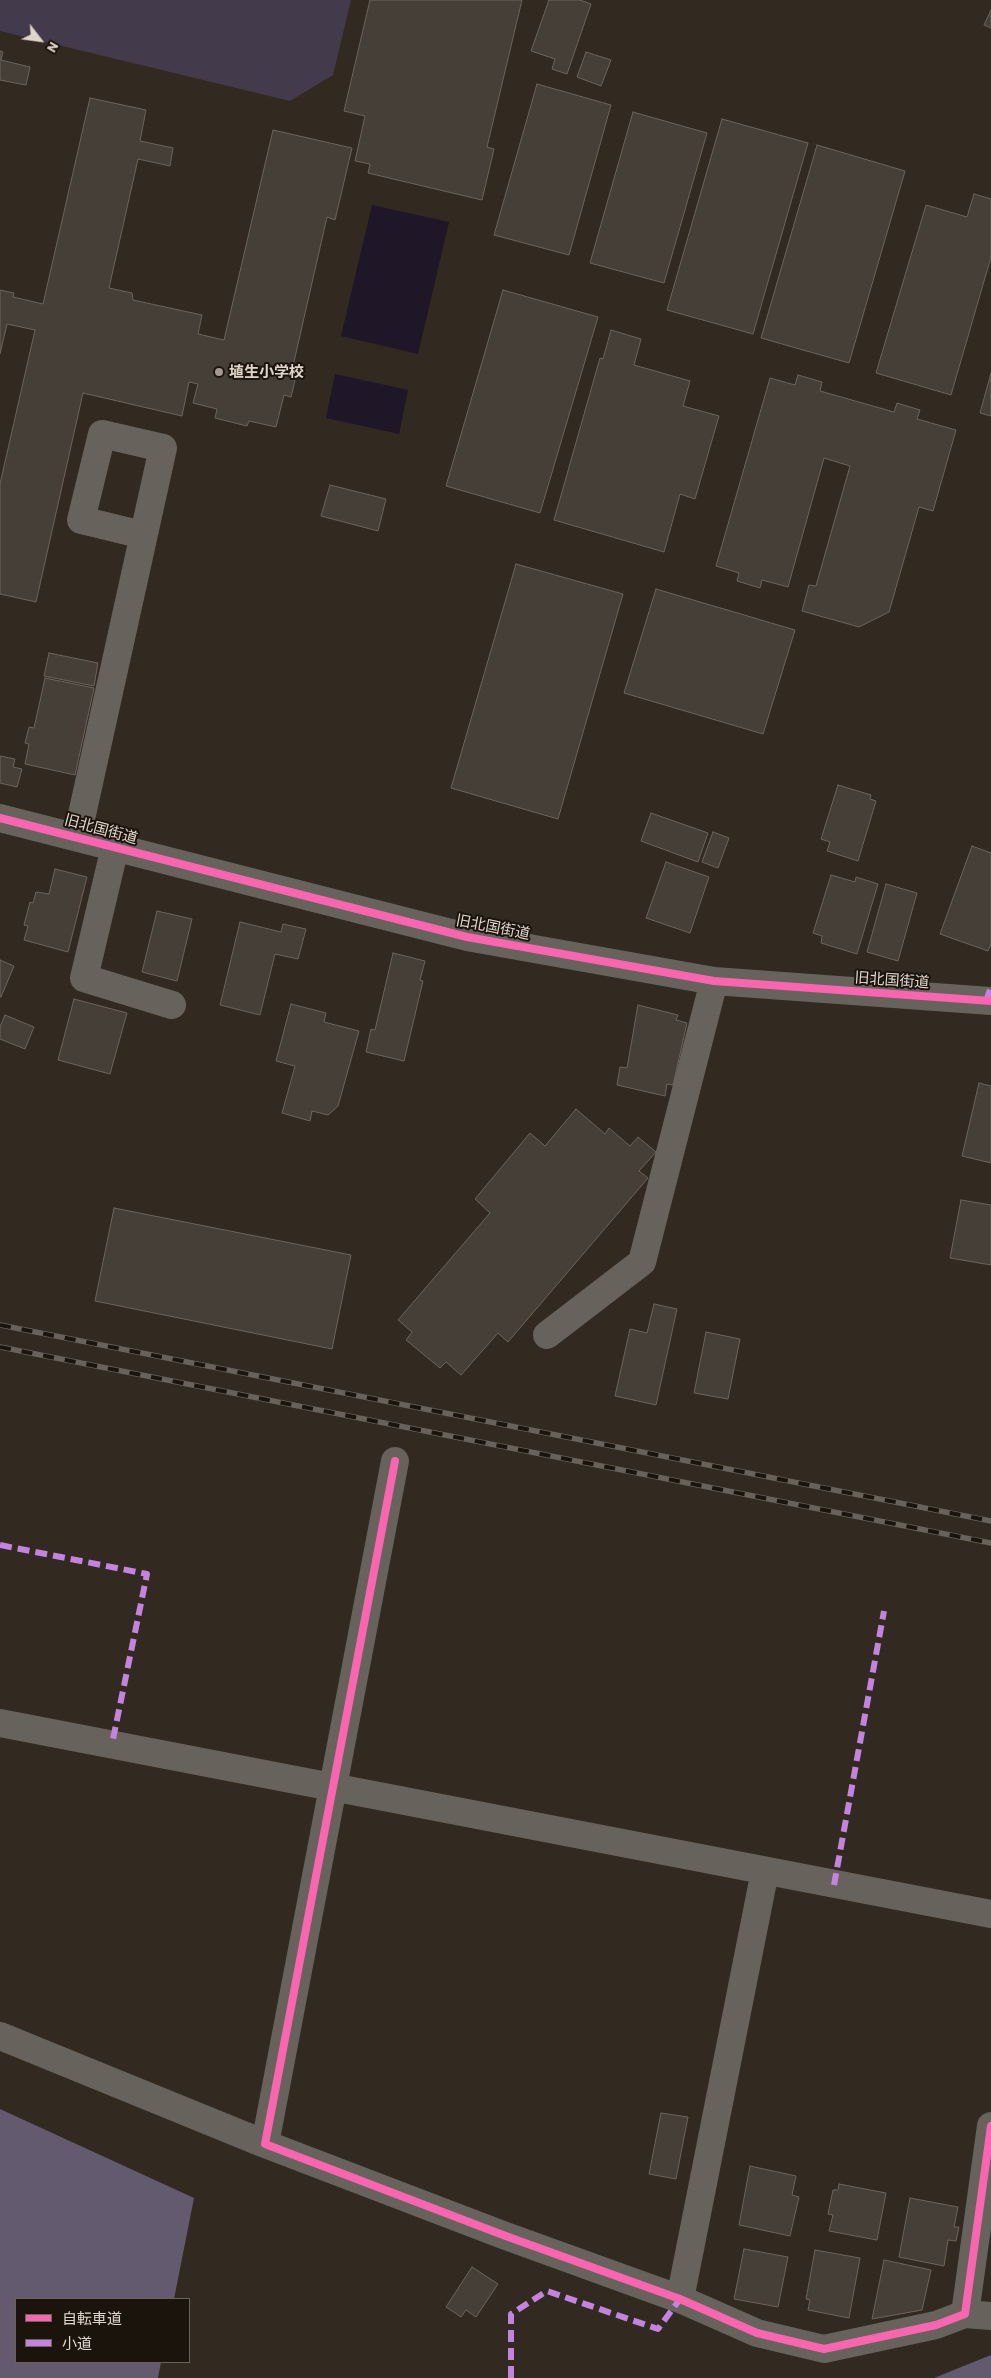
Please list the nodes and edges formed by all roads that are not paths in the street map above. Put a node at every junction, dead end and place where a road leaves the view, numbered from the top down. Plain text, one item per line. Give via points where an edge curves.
1 (143, 535) dead end
2 (0, 818) edge
3 (77, 837) junction
4 (115, 848) junction
5 (714, 981) junction
6 (991, 1001) edge
7 (172, 1004) dead end
8 (547, 1335) dead end
9 (396, 1461) dead end
10 (0, 1723) edge
11 (333, 1787) junction
12 (765, 1871) junction
13 (991, 1914) edge
14 (0, 2036) edge
15 (991, 2126) edge
16 (265, 2144) junction
17 (680, 2298) junction
18 (978, 2315) edge

1 - 3 street
2 - 3 street, 旧北国街道
3 - 4 street, 旧北国街道
4 - 5 street, 旧北国街道 via 467,937
4 - 7 street via 84,978
5 - 6 street, 旧北国街道
5 - 8 street via 642,1262
9 - 11 street
10 - 11 street
11 - 12 street
11 - 16 street
12 - 13 street
12 - 17 street
14 - 16 street
15 - 18 street
16 - 17 street via 502,2235
17 - 18 street via 757,2333 824,2349

